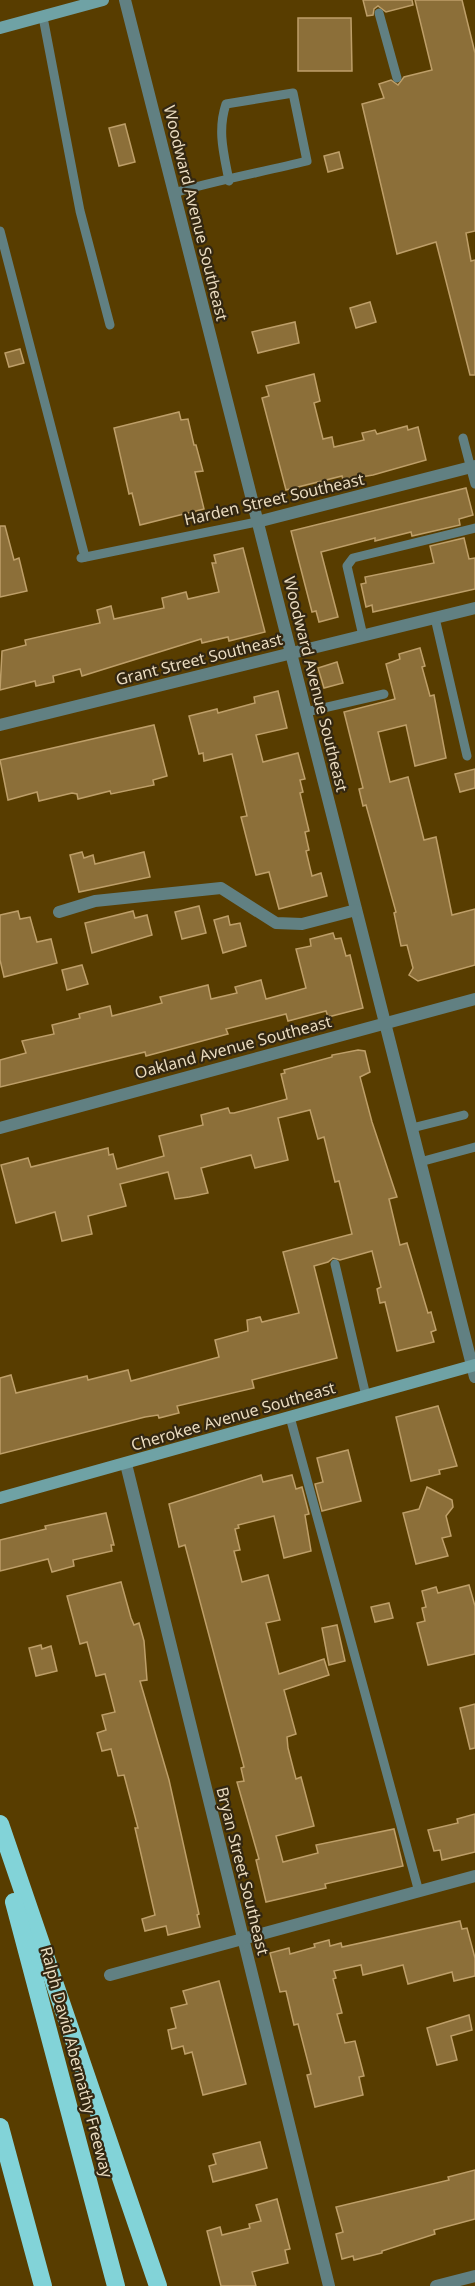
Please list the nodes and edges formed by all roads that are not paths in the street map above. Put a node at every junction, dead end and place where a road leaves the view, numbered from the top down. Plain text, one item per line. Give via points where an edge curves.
1 (103, 0) edge
2 (125, 0) edge
3 (379, 13) dead end
4 (43, 17) junction
5 (0, 28) edge
6 (397, 78) dead end
7 (229, 181) junction
8 (174, 193) junction
9 (0, 231) edge
10 (110, 325) dead end
11 (463, 438) dead end
12 (473, 466) edge
13 (475, 484) edge
14 (257, 522) junction
15 (475, 528) edge
16 (475, 608) edge
17 (435, 618) junction
18 (363, 636) junction
19 (291, 653) junction
20 (384, 694) dead end
21 (306, 712) junction
22 (0, 725) edge
23 (467, 756) dead end
24 (356, 910) junction
25 (60, 912) dead end
26 (475, 999) edge
27 (385, 1023) junction
28 (464, 1115) dead end
29 (0, 1128) edge
30 (412, 1128) junction
31 (475, 1147) edge
32 (420, 1162) junction
33 (335, 1264) dead end
34 (474, 1369) edge
35 (366, 1396) junction
36 (290, 1417) junction
37 (126, 1464) junction
38 (0, 1498) edge
39 (0, 1824) edge
40 (0, 1848) edge
41 (475, 1876) edge
42 (419, 1892) junction
43 (243, 1940) junction
44 (110, 1975) dead end
45 (0, 2127) edge
46 (475, 2276) edge
47 (42, 2286) edge
48 (116, 2286) edge
49 (158, 2286) edge
50 (329, 2286) edge
51 (436, 2286) edge

1 - 4 street
2 - 8 street, Woodward Avenue Southeast
3 - 6 lane
4 - 5 street
4 - 10 lane via 80,211
7 - 7 lane via 307,161 293,93 226,104 220,137
7 - 8 lane
8 - 14 street, Woodward Avenue Southeast
9 - 14 lane, Harden Street Southeast via 82,558
11 - 12 lane
12 - 13 lane
12 - 14 street, Harden Street Southeast
14 - 19 street, Woodward Avenue Southeast
15 - 18 lane via 353,558 347,566
16 - 17 street, Grant Street Southeast
17 - 18 street, Grant Street Southeast
17 - 23 lane
18 - 19 street, Grant Street Southeast
19 - 21 street, Woodward Avenue Southeast
19 - 22 street, Grant Street Southeast
20 - 21 lane
21 - 24 street, Woodward Avenue Southeast
24 - 25 street via 302,924 276,923 220,888 95,901
24 - 27 street, Woodward Avenue Southeast
26 - 27 street, Oakland Avenue Southeast
27 - 29 street, Oakland Avenue Southeast
27 - 30 street, Woodward Avenue Southeast
28 - 30 lane
30 - 32 street, Woodward Avenue Southeast
31 - 32 lane
32 - 34 street, Woodward Avenue Southeast
33 - 35 lane
34 - 35 street, Cherokee Avenue Southeast
35 - 36 street, Cherokee Avenue Southeast
36 - 37 street, Cherokee Avenue Southeast
36 - 42 lane
37 - 38 street, Cherokee Avenue Southeast
37 - 43 street, Bryan Street Southeast
39 - 49 highway
40 - 48 highway, Ralph David Abernathy Freeway
41 - 42 street
42 - 43 street
43 - 44 street
43 - 50 street, Bryan Street Southeast
45 - 47 highway
46 - 51 street

